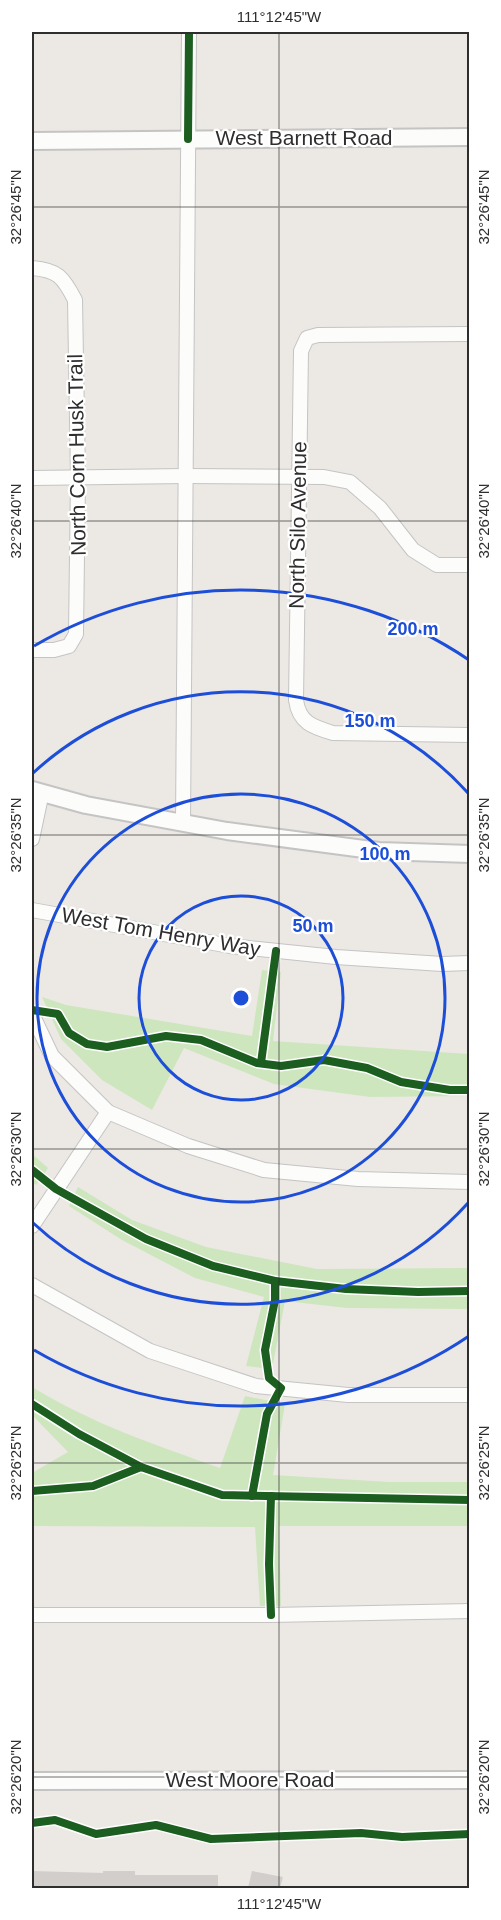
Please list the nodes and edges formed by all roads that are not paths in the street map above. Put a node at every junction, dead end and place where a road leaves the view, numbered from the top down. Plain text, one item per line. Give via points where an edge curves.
1 (189, 32) edge
2 (470, 137) edge
3 (188, 140) junction
4 (32, 141) edge
5 (32, 268) edge
6 (470, 334) edge
7 (186, 476) junction
8 (299, 477) junction
9 (32, 478) edge
10 (78, 478) junction
11 (470, 565) edge
12 (32, 650) edge
13 (470, 735) edge
14 (37, 791) edge
15 (183, 823) junction
16 (32, 839) edge
17 (470, 854) edge
18 (32, 909) edge
19 (470, 963) edge
20 (32, 1014) edge
21 (108, 1112) junction
22 (470, 1182) edge
23 (32, 1226) edge
24 (32, 1285) edge
25 (470, 1395) edge
26 (470, 1611) edge
27 (32, 1615) edge
28 (32, 1780) edge
29 (470, 1780) edge

1 - 3 street
2 - 3 street, West Barnett Road
3 - 4 street, West Barnett Road
3 - 7 street
5 - 10 street, North Corn Husk Trail via 64,279 75,300
6 - 8 street, North Silo Avenue via 307,338 301,351
7 - 8 street
7 - 10 street
7 - 15 street
8 - 11 street via 350,482 380,508 413,550 437,565
8 - 13 street, North Silo Avenue via 297,712 305,722 333,733
9 - 10 street
10 - 12 street, North Corn Husk Trail via 76,634 69,646
14 - 15 street via 86,805
14 - 16 street
15 - 17 street via 379,851
18 - 19 street, West Tom Henry Way via 230,946 336,957
20 - 21 street via 52,1056
21 - 22 street via 188,1146 264,1170 358,1179
21 - 23 street
24 - 25 street via 150,1351 256,1386 348,1395
26 - 27 street
28 - 29 street, West Moore Road

